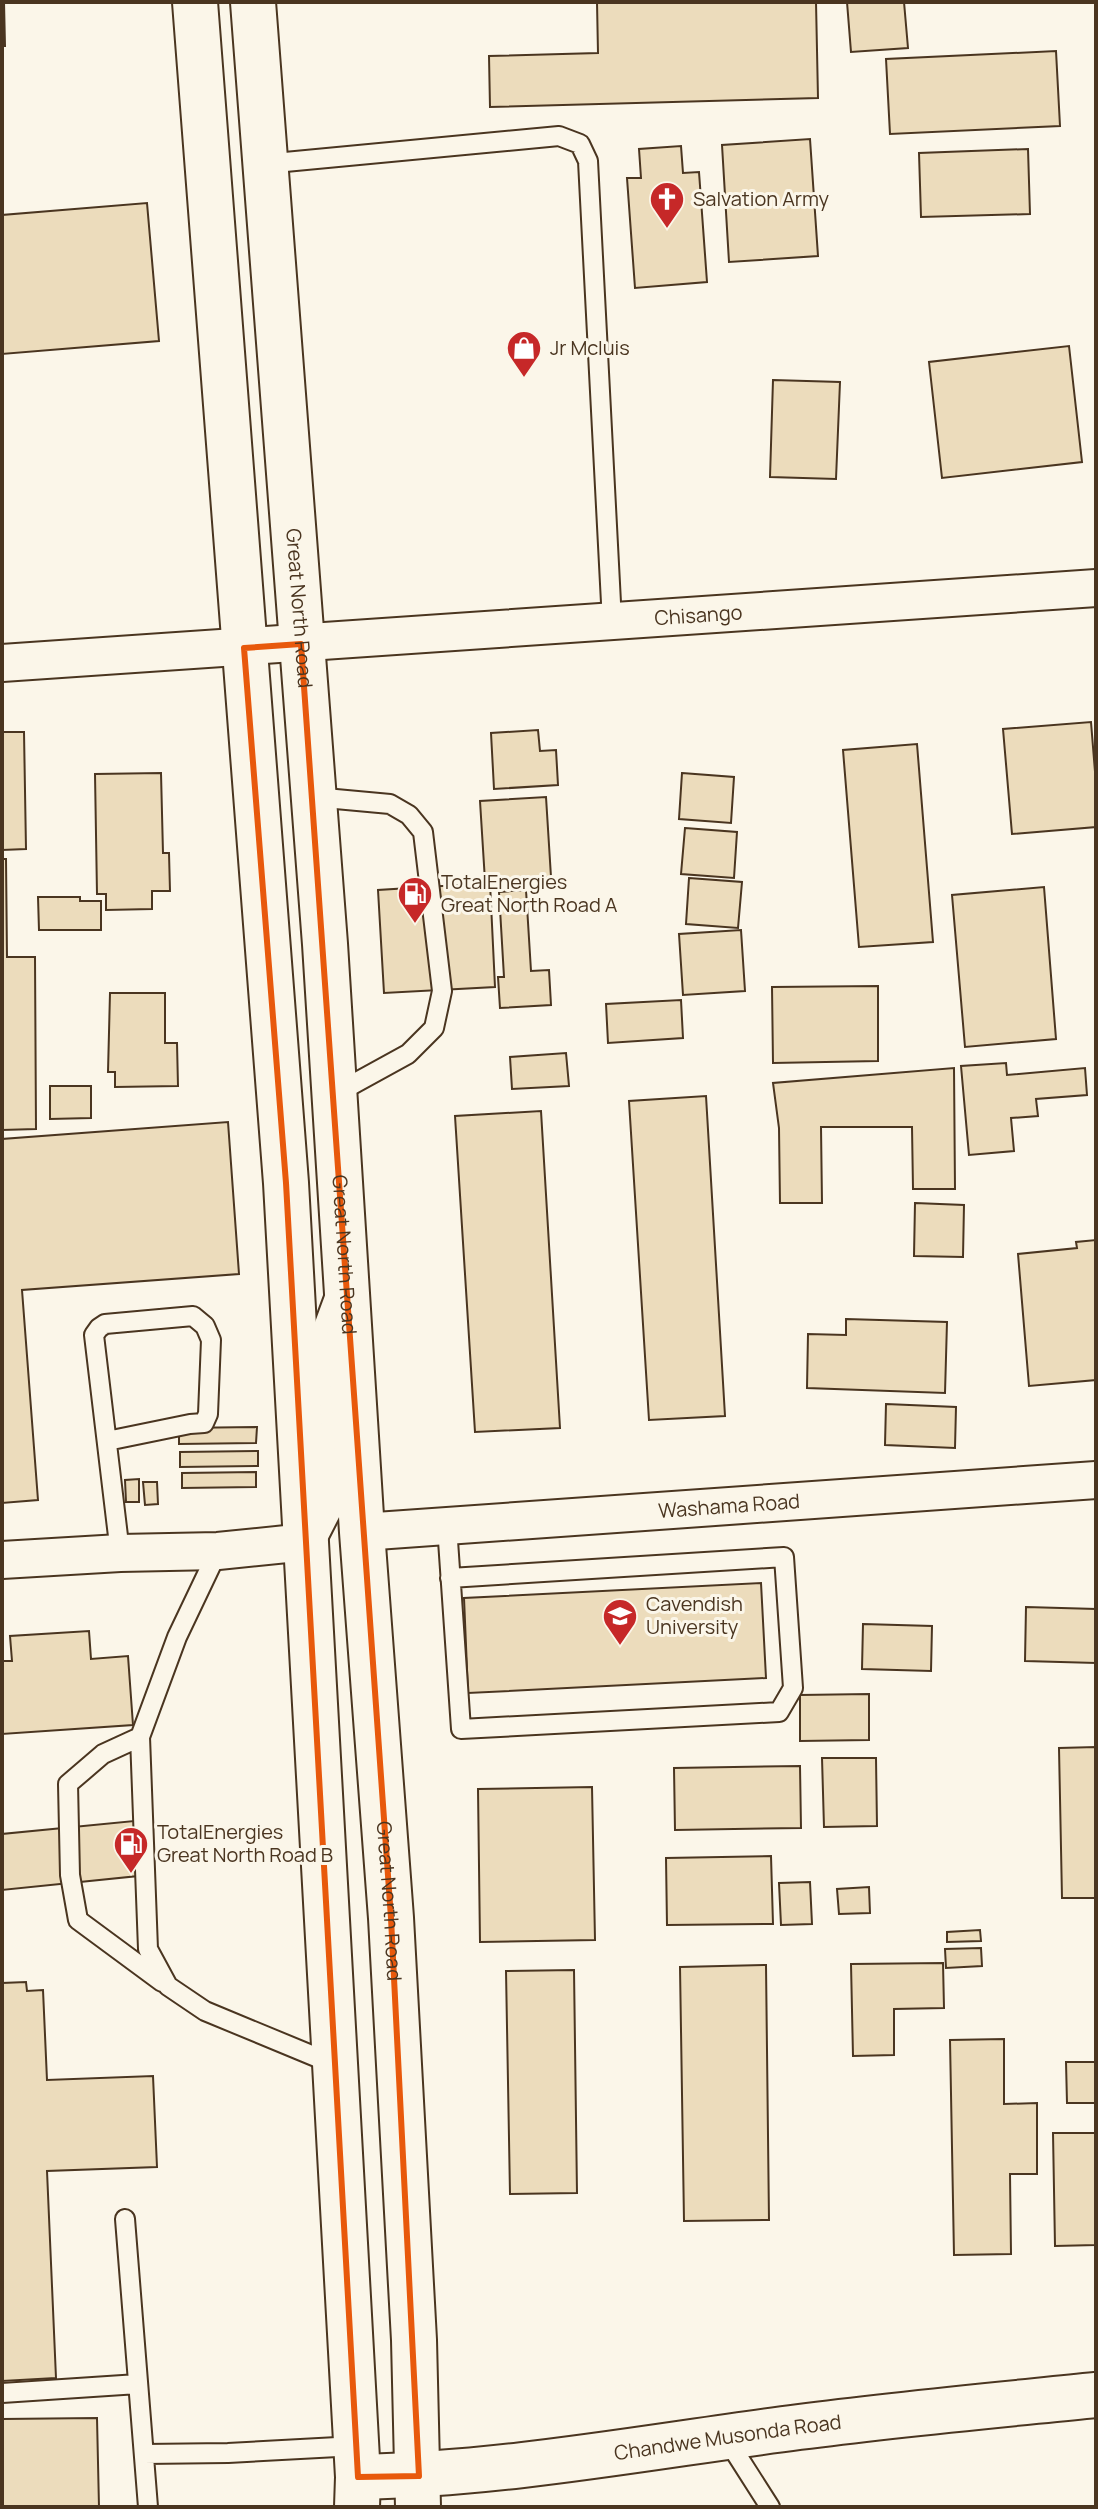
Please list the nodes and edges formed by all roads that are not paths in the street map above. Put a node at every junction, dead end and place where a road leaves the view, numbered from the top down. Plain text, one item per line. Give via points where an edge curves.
1 (195, 2) edge
2 (253, 2) edge
3 (264, 164) junction
4 (1096, 588) edge
5 (612, 622) junction
6 (301, 644) junction
7 (244, 648) junction
8 (2, 663) edge
9 (314, 797) junction
10 (334, 1095) junction
11 (346, 1291) junction
12 (107, 1441) junction
13 (1096, 1480) edge
14 (447, 1526) junction
15 (362, 1532) junction
16 (306, 1542) junction
17 (218, 1551) junction
18 (120, 1553) junction
19 (2, 1560) edge
20 (450, 1578) junction
21 (140, 1737) junction
22 (168, 1986) junction
23 (335, 2065) junction
24 (125, 2219) dead end
25 (138, 2384) junction
26 (2, 2393) edge
27 (1096, 2395) edge
28 (726, 2438) junction
29 (144, 2454) junction
30 (357, 2477) edge
31 (418, 2491) edge
32 (148, 2507) edge
33 (770, 2507) edge

1 - 7 main road
2 - 3 main road, Great North Road
3 - 5 lane via 559,136 580,144 588,161
3 - 6 main road, Great North Road
4 - 5 street, Chisango
5 - 6 street, Chisango
6 - 7 street, Chisango
6 - 9 main road, Great North Road
7 - 8 street, Chisango
7 - 16 main road via 286,1183
9 - 10 main road, Great North Road
9 - 10 lane via 390,804 423,832 442,991 434,1028 408,1054
10 - 11 main road, Great North Road
11 - 15 main road, Great North Road
11 - 16 street via 327,1348 326,1503
12 - 12 lane via 94,1335 105,1324 193,1316 211,1340 204,1423
12 - 18 lane
13 - 14 street, Washama Road
14 - 15 street, Washama Road
14 - 20 lane
15 - 31 main road, Great North Road via 391,1918
16 - 17 street
16 - 23 main road
17 - 18 street
17 - 21 lane via 177,1637
18 - 19 street
20 - 20 lane via 461,1729 779,1712 793,1688 784,1557
21 - 22 lane via 148,1949
21 - 22 lane via 103,1754 68,1784 70,1875 78,1920
22 - 23 lane via 205,2011
23 - 30 main road
24 - 25 lane
25 - 26 lane
25 - 29 lane
27 - 28 main road, Chandwe Musonda Road
28 - 31 main road, Chandwe Musonda Road
28 - 33 lane
29 - 30 lane via 228,2453
29 - 32 lane
30 - 31 main road, Chandwe Musonda Road

